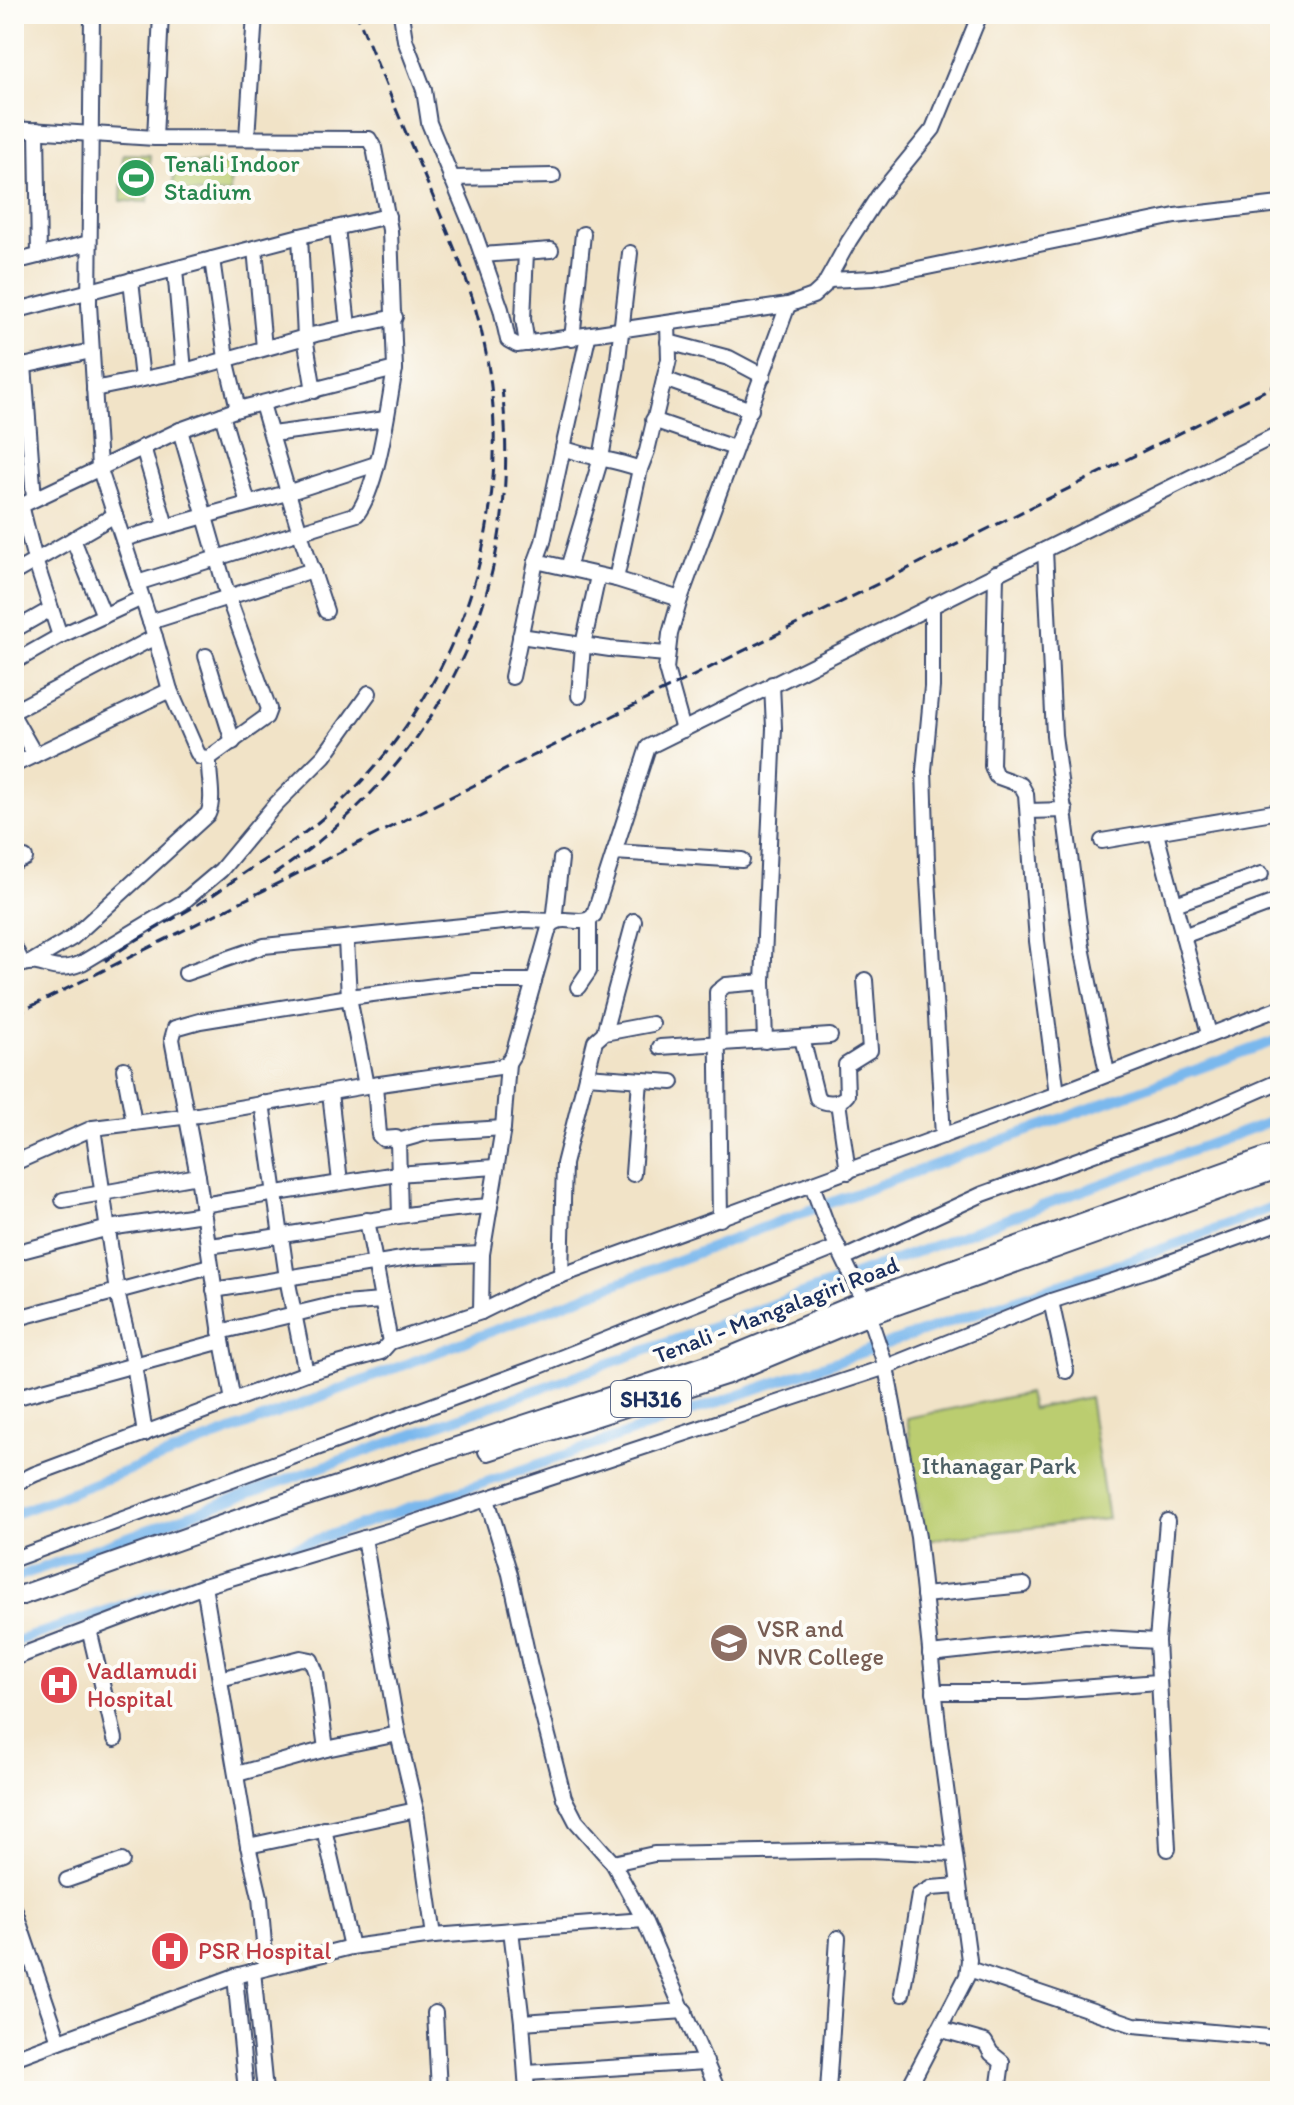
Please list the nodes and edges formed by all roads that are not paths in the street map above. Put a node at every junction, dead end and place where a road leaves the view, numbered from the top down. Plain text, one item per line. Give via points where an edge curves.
1 (92, 14) edge
2 (161, 14) edge
3 (255, 14) edge
4 (401, 14) edge
5 (980, 14) edge
6 (14, 129) edge
7 (37, 130) junction
8 (89, 132) junction
9 (155, 138) junction
10 (247, 138) junction
11 (553, 176) dead end
12 (451, 178) junction
13 (1280, 204) edge
14 (388, 216) junction
15 (337, 228) junction
16 (583, 234) dead end
17 (300, 236) junction
18 (89, 243) junction
19 (255, 248) junction
20 (551, 250) dead end
21 (526, 252) junction
22 (630, 253) dead end
23 (482, 255) junction
24 (39, 256) junction
25 (212, 259) junction
26 (14, 262) edge
27 (175, 269) junction
28 (131, 280) junction
29 (828, 280) junction
30 (88, 291) junction
31 (788, 305) junction
32 (14, 311) edge
33 (395, 317) junction
34 (668, 323) junction
35 (348, 326) junction
36 (619, 331) junction
37 (305, 337) junction
38 (588, 337) junction
39 (572, 339) junction
40 (668, 342) junction
41 (527, 344) junction
42 (264, 348) junction
43 (91, 351) junction
44 (226, 358) junction
45 (19, 367) edge
46 (395, 369) junction
47 (184, 371) junction
48 (763, 376) junction
49 (142, 379) junction
50 (664, 379) junction
51 (94, 389) junction
52 (314, 391) junction
53 (262, 404) junction
54 (238, 409) junction
55 (751, 410) junction
56 (222, 415) junction
57 (386, 419) junction
58 (653, 420) junction
59 (180, 430) junction
60 (1280, 433) edge
61 (272, 434) junction
62 (143, 447) junction
63 (563, 448) junction
64 (734, 448) junction
65 (601, 458) junction
66 (376, 464) junction
67 (99, 467) junction
68 (640, 469) junction
69 (290, 492) junction
70 (248, 503) junction
71 (23, 504) edge
72 (115, 515) junction
73 (204, 516) junction
74 (166, 526) junction
75 (300, 533) junction
76 (73, 539) junction
77 (123, 539) junction
78 (1045, 550) junction
79 (217, 558) junction
80 (35, 560) junction
81 (536, 561) junction
82 (568, 568) junction
83 (313, 570) junction
84 (14, 573) edge
85 (996, 573) junction
86 (598, 576) junction
87 (616, 579) junction
88 (137, 583) junction
89 (228, 597) junction
90 (142, 598) junction
91 (680, 599) junction
92 (932, 605) junction
93 (51, 609) junction
94 (326, 611) dead end
95 (104, 616) junction
96 (14, 630) edge
97 (153, 630) junction
98 (60, 636) junction
99 (520, 636) junction
100 (583, 645) junction
101 (666, 654) junction
102 (206, 656) dead end
103 (14, 662) edge
104 (512, 677) dead end
105 (772, 684) junction
106 (170, 690) junction
107 (369, 693) dead end
108 (579, 696) dead end
109 (14, 711) edge
110 (14, 718) edge
111 (683, 730) junction
112 (233, 742) junction
113 (35, 755) junction
114 (209, 758) junction
115 (14, 765) edge
116 (1065, 810) junction
117 (1028, 811) junction
118 (1279, 811) edge
119 (1156, 833) junction
120 (1102, 841) dead end
121 (614, 852) junction
122 (561, 859) dead end
123 (742, 860) dead end
124 (1261, 874) dead end
125 (1272, 903) dead end
126 (1175, 904) junction
127 (554, 921) junction
128 (589, 921) junction
129 (634, 921) dead end
130 (1183, 936) junction
131 (346, 940) junction
132 (14, 947) edge
133 (24, 965) edge
134 (186, 973) dead end
135 (865, 980) dead end
136 (534, 981) junction
137 (763, 982) junction
138 (578, 987) dead end
139 (349, 997) junction
140 (1280, 1008) edge
141 (652, 1024) dead end
142 (604, 1033) junction
143 (1209, 1034) junction
144 (830, 1036) dead end
145 (802, 1038) junction
146 (765, 1041) junction
147 (718, 1043) junction
148 (660, 1047) dead end
149 (508, 1063) junction
150 (124, 1069) dead end
151 (1107, 1073) junction
152 (586, 1076) junction
153 (640, 1080) junction
154 (1280, 1081) edge
155 (672, 1082) dead end
156 (370, 1085) junction
157 (330, 1093) junction
158 (1057, 1094) junction
159 (838, 1102) junction
160 (262, 1103) junction
161 (186, 1116) junction
162 (134, 1123) junction
163 (93, 1128) junction
164 (503, 1128) junction
165 (943, 1136) junction
166 (398, 1141) junction
167 (1280, 1152) edge
168 (14, 1163) edge
169 (495, 1167) junction
170 (1280, 1168) edge
171 (848, 1172) junction
172 (397, 1174) junction
173 (633, 1174) dead end
174 (198, 1176) junction
175 (340, 1182) junction
176 (103, 1192) junction
177 (814, 1192) junction
178 (274, 1194) junction
179 (63, 1200) dead end
180 (490, 1206) junction
181 (202, 1210) junction
182 (400, 1215) junction
183 (720, 1219) junction
184 (367, 1220) junction
185 (1280, 1222) edge
186 (109, 1228) junction
187 (282, 1237) junction
188 (208, 1246) junction
189 (14, 1253) edge
190 (482, 1254) junction
191 (844, 1258) junction
192 (374, 1263) junction
193 (210, 1266) junction
194 (561, 1276) junction
195 (287, 1278) junction
196 (214, 1290) junction
197 (117, 1292) junction
198 (381, 1301) junction
199 (1051, 1301) junction
200 (866, 1308) junction
201 (481, 1312) junction
202 (294, 1314) junction
203 (14, 1319) edge
204 (221, 1337) junction
205 (390, 1342) junction
206 (884, 1362) junction
207 (134, 1364) junction
208 (1066, 1371) dead end
209 (306, 1373) junction
210 (14, 1398) edge
211 (233, 1401) junction
212 (145, 1434) junction
213 (14, 1467) edge
214 (15, 1483) edge
215 (487, 1499) junction
216 (1167, 1521) dead end
217 (364, 1538) junction
218 (14, 1559) edge
219 (1024, 1585) dead end
220 (204, 1586) junction
221 (924, 1595) junction
222 (14, 1598) edge
223 (14, 1609) edge
224 (89, 1629) junction
225 (1157, 1641) junction
226 (930, 1654) junction
227 (14, 1658) edge
228 (220, 1679) junction
229 (1158, 1682) junction
230 (934, 1692) junction
231 (398, 1734) junction
232 (115, 1739) dead end
233 (326, 1749) junction
234 (237, 1774) junction
235 (416, 1810) junction
236 (324, 1829) junction
237 (248, 1846) junction
238 (1168, 1849) dead end
239 (954, 1854) junction
240 (122, 1861) dead end
241 (613, 1863) junction
242 (67, 1880) dead end
243 (959, 1886) junction
244 (14, 1908) edge
245 (644, 1920) junction
246 (511, 1930) junction
247 (434, 1936) junction
248 (838, 1938) dead end
249 (351, 1947) junction
250 (260, 1969) junction
251 (969, 1969) junction
252 (235, 1976) junction
253 (902, 1994) dead end
254 (685, 2011) junction
255 (435, 2013) dead end
256 (522, 2022) junction
257 (939, 2029) junction
258 (1280, 2038) edge
259 (59, 2041) junction
260 (14, 2058) edge
261 (706, 2062) junction
262 (527, 2073) junction
263 (246, 2091) edge
264 (265, 2091) edge
265 (439, 2091) edge
266 (527, 2091) edge
267 (718, 2091) edge
268 (828, 2091) edge
269 (907, 2091) edge
270 (998, 2091) edge

1 - 8 street
2 - 9 street
3 - 10 street
4 - 12 street via 426,114
5 - 29 street via 939,119 879,195
6 - 7 street
7 - 8 street
7 - 24 street
8 - 9 street
8 - 18 street
9 - 10 street
10 - 14 street via 369,139
11 - 12 street
12 - 23 street
13 - 29 street via 1175,216 874,278
14 - 15 street
14 - 33 street
15 - 17 street
15 - 35 street
16 - 39 street
17 - 19 street
17 - 37 street
18 - 24 street
18 - 30 street
19 - 25 street
19 - 42 street
20 - 21 street
21 - 23 street
21 - 41 street
22 - 36 street
23 - 41 street via 508,340
24 - 26 street
25 - 27 street
25 - 44 street
27 - 28 street
27 - 47 street
28 - 30 street
28 - 49 street
29 - 31 street via 819,292
30 - 32 street
30 - 43 street
31 - 34 street
31 - 48 street
33 - 35 street
33 - 46 street
34 - 36 street
34 - 40 street
35 - 37 street
36 - 38 street
36 - 65 street
37 - 42 street
37 - 52 street
38 - 39 street
38 - 63 street
39 - 41 street
40 - 48 street via 729,358
40 - 50 street
42 - 44 street
43 - 45 street
43 - 51 street
44 - 47 street
44 - 54 street
45 - 71 street
46 - 52 street
46 - 57 street
47 - 49 street
48 - 55 street
49 - 51 street
50 - 55 street
50 - 58 street
51 - 67 street
52 - 53 street
53 - 54 street
53 - 61 street
54 - 56 street
55 - 64 street
56 - 59 street
56 - 70 street
57 - 61 street
57 - 66 street
58 - 64 street
58 - 68 street
59 - 62 street
59 - 73 street
60 - 78 street
61 - 69 street
62 - 67 street
62 - 74 street
63 - 65 street
63 - 81 street
64 - 91 street
65 - 68 street
65 - 82 street
66 - 69 street
66 - 75 street via 357,514
67 - 71 street
67 - 72 street
68 - 87 street
69 - 70 street
69 - 75 street
70 - 73 street
71 - 80 street
72 - 76 street
72 - 77 street
73 - 74 street
73 - 79 street
74 - 77 street
75 - 79 street
75 - 83 street
76 - 80 street
76 - 95 street
77 - 88 street
78 - 85 street
78 - 116 street via 1053,726
79 - 88 street
79 - 89 street
80 - 84 street
80 - 93 street
81 - 82 street
81 - 99 street
82 - 86 street
83 - 89 street
83 - 94 street
85 - 92 street
85 - 117 street via 992,766 996,776 1024,788
86 - 87 street
86 - 100 street
87 - 91 street
88 - 90 street
89 - 97 street
89 - 112 street via 269,709
90 - 95 street
90 - 97 street
91 - 101 street
92 - 105 street
92 - 165 street via 924,770
93 - 96 street
93 - 98 street
95 - 98 street
97 - 106 street
97 - 109 street
98 - 103 street
99 - 100 street
99 - 104 street
100 - 101 street
100 - 108 street
101 - 111 street
102 - 112 street
105 - 111 street
105 - 137 street
106 - 113 street
106 - 114 street via 197,752
107 - 133 street via 324,756 221,870 183,902 66,970
110 - 113 street
111 - 121 street via 648,747
112 - 114 street
113 - 115 street
114 - 133 street via 208,814 72,938
116 - 117 street
116 - 151 street via 1082,947
117 - 158 street via 1037,941
118 - 119 street
119 - 120 street
119 - 126 street
121 - 123 street
121 - 128 street
122 - 127 street
124 - 126 street
125 - 130 street
126 - 130 street
127 - 128 street
127 - 131 street
127 - 136 street
128 - 138 street via 589,971
129 - 142 street
130 - 143 street
131 - 134 street via 252,948
131 - 139 street
132 - 133 street
135 - 159 street via 870,1050 847,1062 847,1095
136 - 139 street via 474,981
136 - 149 street
137 - 146 street
137 - 147 street via 719,989
139 - 156 street
139 - 161 street via 175,1028 172,1039
140 - 143 street
141 - 142 street
142 - 152 street via 595,1041
143 - 151 street
144 - 145 street
145 - 146 street
145 - 159 street via 817,1098
146 - 147 street
147 - 148 street
147 - 183 street
149 - 156 street
149 - 164 street
150 - 162 street
151 - 158 street
152 - 153 street
152 - 194 street via 564,1164
153 - 155 street
153 - 173 street
154 - 191 street via 1202,1115 983,1194
156 - 157 street
156 - 166 street via 379,1135
157 - 160 street
157 - 175 street
158 - 165 street
159 - 171 street
160 - 161 street
160 - 178 street
161 - 162 street
161 - 174 street
162 - 163 street
163 - 168 street
163 - 176 street
164 - 166 street via 426,1133
164 - 169 street
165 - 171 street
166 - 172 street
167 - 200 main road, Tenali - Mangalagiri Road / SH316
169 - 172 street
169 - 180 street
170 - 200 main road, Tenali - Mangalagiri Road / SH316
171 - 177 street
172 - 175 street
172 - 182 street
174 - 176 street
174 - 181 street
175 - 178 street
176 - 179 street
176 - 186 street
177 - 183 street
177 - 191 street
178 - 181 street
178 - 187 street
180 - 182 street
180 - 190 street
181 - 186 street
181 - 188 street
182 - 184 street
183 - 194 street
184 - 187 street
184 - 192 street
185 - 199 street
186 - 189 street
186 - 197 street
187 - 188 street
187 - 195 street
188 - 193 street
190 - 192 street
190 - 201 street
191 - 200 street
191 - 218 street
192 - 195 street
192 - 198 street
193 - 196 street
193 - 197 street
194 - 201 street
195 - 196 street
195 - 202 street
196 - 204 street
197 - 203 street
197 - 207 street
198 - 202 street
198 - 205 street
199 - 206 street
199 - 208 street
200 - 206 street
200 - 222 main road, Tenali - Mangalagiri Road / SH316
200 - 223 main road, Tenali - Mangalagiri Road / SH316 via 725,1375 323,1503
201 - 205 street
202 - 204 street
202 - 209 street
204 - 207 street
204 - 211 street
205 - 209 street via 381,1352
206 - 215 street
206 - 221 street
207 - 210 street
207 - 212 street
209 - 211 street
211 - 212 street
212 - 214 street
213 - 214 street
215 - 217 street
215 - 241 street via 564,1798 576,1821
216 - 225 street
217 - 220 street
217 - 231 street
219 - 221 street
220 - 224 street
220 - 228 street
221 - 226 street
224 - 227 street
224 - 232 street
225 - 226 street via 1086,1637
225 - 229 street
226 - 230 street
228 - 233 street via 301,1658 311,1660
228 - 234 street
229 - 230 street via 1027,1692
229 - 238 street
230 - 239 street
231 - 233 street
231 - 235 street
233 - 234 street
234 - 237 street
235 - 236 street
235 - 247 street
236 - 237 street
236 - 249 street
237 - 250 street via 260,1897
239 - 241 street via 654,1854
239 - 243 street
240 - 242 street
241 - 245 street
243 - 251 street
243 - 253 street via 931,1888 919,1895
244 - 259 street
245 - 246 street
245 - 254 street
246 - 247 street
246 - 256 street
247 - 249 street
248 - 268 street
249 - 250 street
250 - 252 street
250 - 264 street
251 - 257 street
251 - 258 street via 1134,2025
252 - 259 street
252 - 263 street
254 - 256 street
254 - 261 street
255 - 265 street
256 - 262 street
257 - 269 street
257 - 270 street via 985,2042 1002,2062
259 - 260 street
261 - 262 street
261 - 267 street
262 - 266 street

